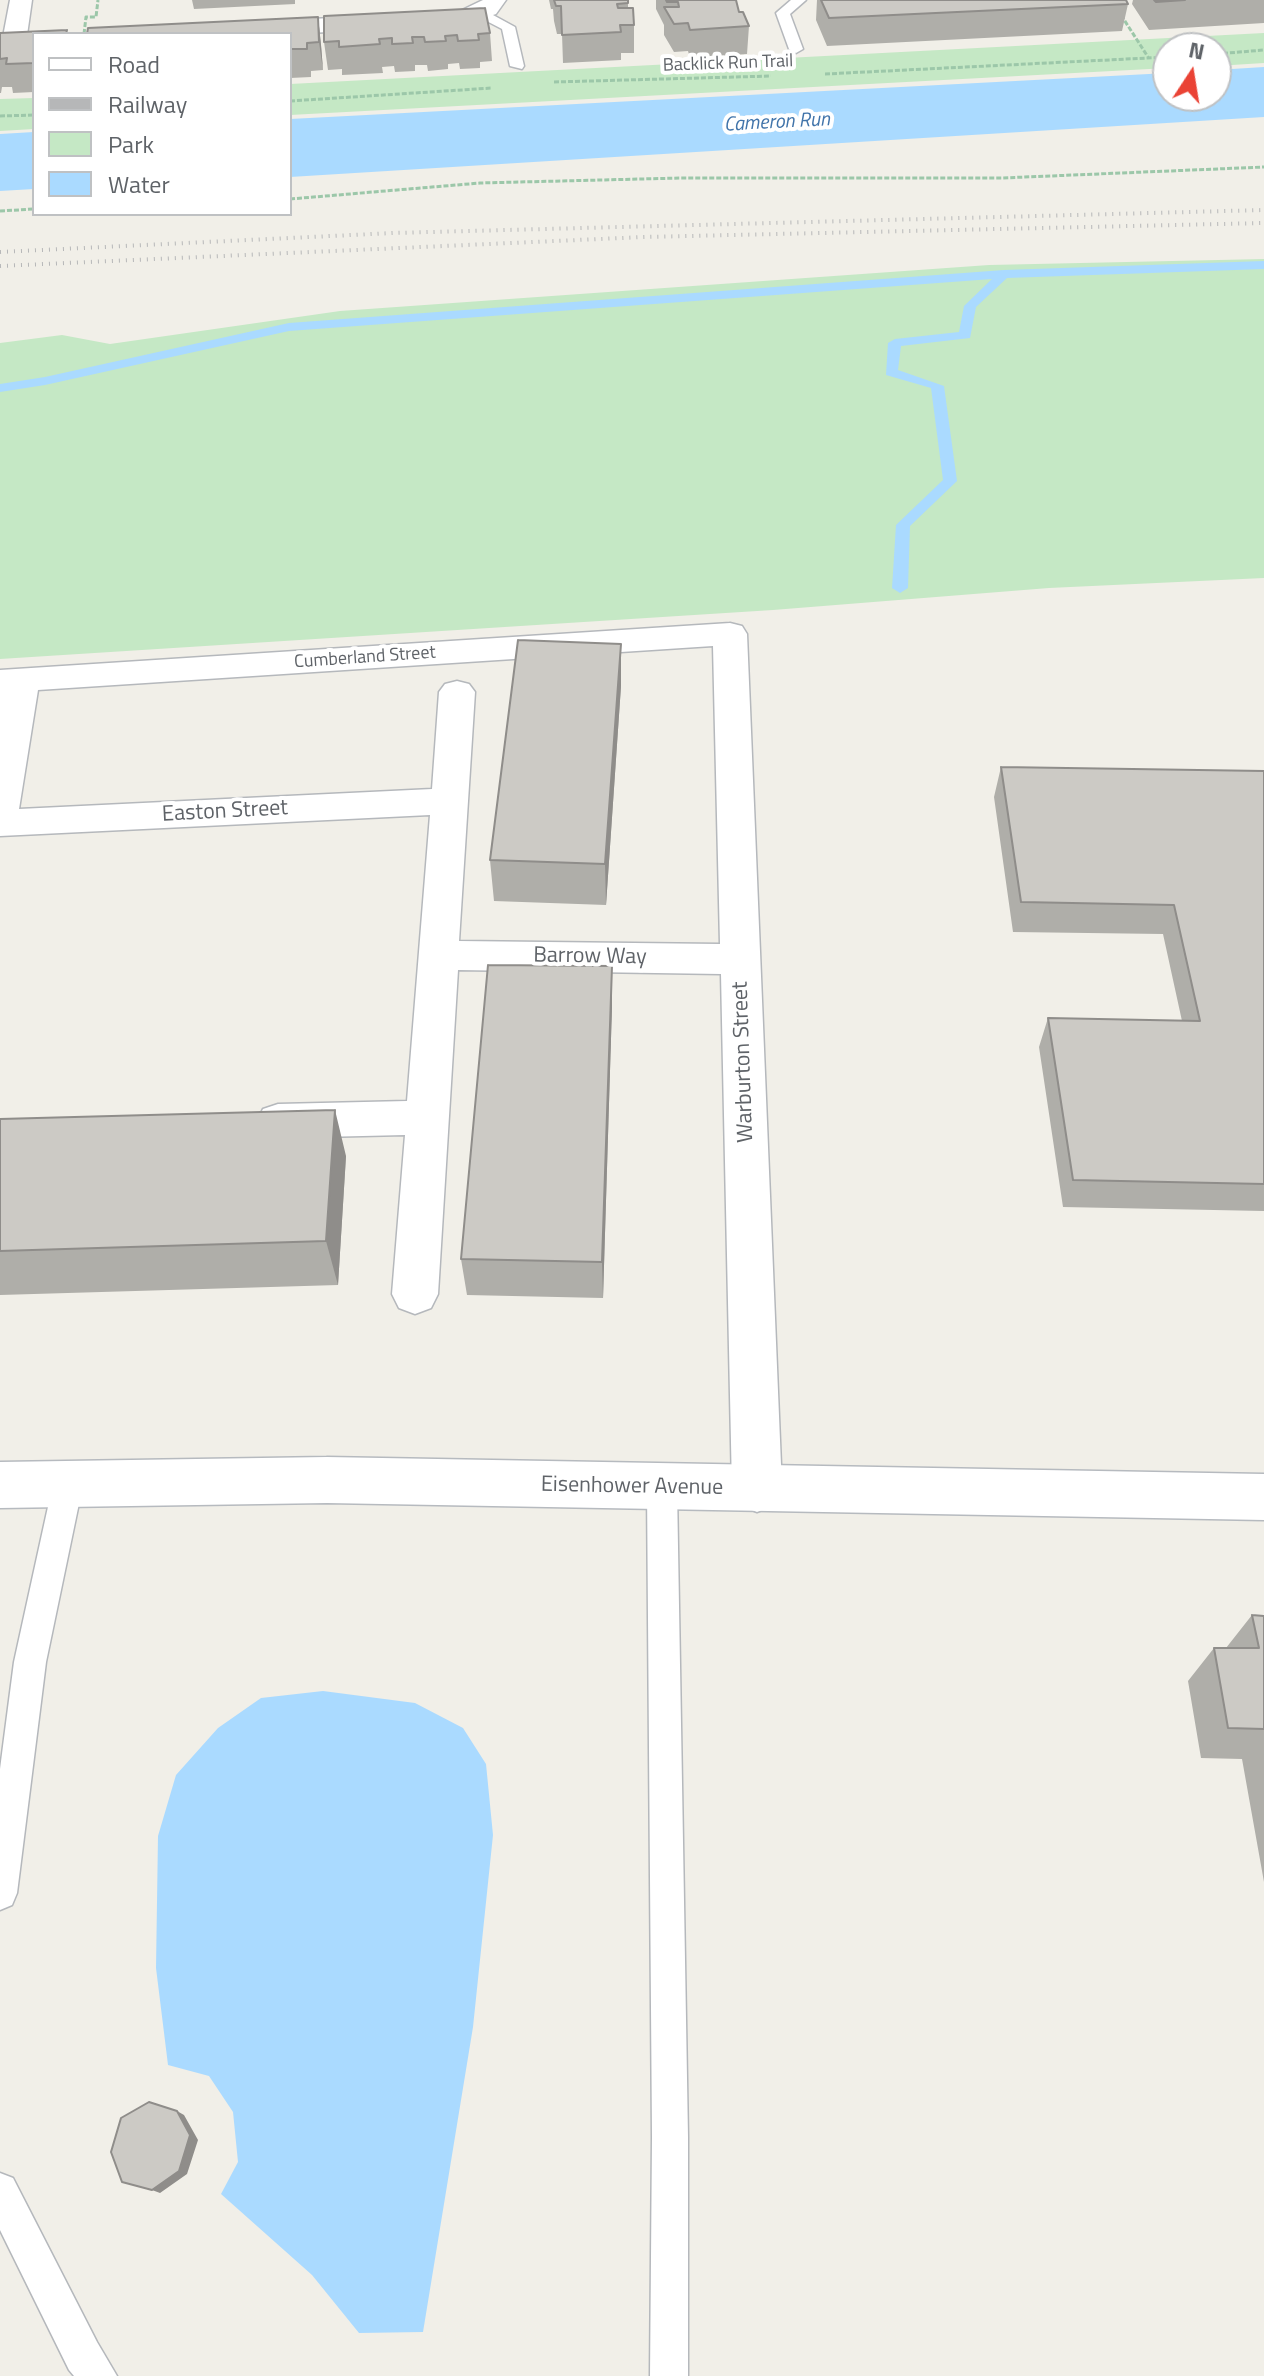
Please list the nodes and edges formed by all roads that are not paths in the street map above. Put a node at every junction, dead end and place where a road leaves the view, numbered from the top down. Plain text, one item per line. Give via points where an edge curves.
1 (21, 0) edge
2 (336, 0) edge
3 (799, 0) edge
4 (489, 6) edge
5 (338, 25) junction
6 (166, 26) edge
7 (16, 42) edge
8 (796, 49) dead end
9 (517, 66) dead end
10 (730, 634) joint
11 (11, 680) edge
12 (457, 692) dead end
13 (449, 801) junction
14 (0, 809) edge
15 (0, 823) edge
16 (439, 955) junction
17 (741, 959) junction
18 (427, 1117) junction
19 (237, 1123) edge
20 (415, 1294) dead end
21 (68, 1484) junction
22 (0, 1485) edge
23 (662, 1488) junction
24 (757, 1489) junction
25 (1264, 1497) edge
26 (0, 1893) edge
27 (0, 2191) edge
28 (98, 2376) edge
29 (669, 2376) edge

1 - 7 street
2 - 5 street
3 - 8 lane via 783,13
4 - 5 street via 454,19
4 - 9 lane via 508,27
5 - 6 street
10 - 11 street, Cumberland Street
10 - 17 street, Warburton Street
11 - 14 street
12 - 13 street
13 - 15 street, Easton Street
13 - 16 street
16 - 17 street, Barrow Way
16 - 18 street
17 - 24 street, Warburton Street
18 - 19 street
18 - 20 street
21 - 22 street, Eisenhower Avenue
21 - 23 street, Eisenhower Avenue via 327,1480
21 - 26 lane via 30,1662
23 - 24 street, Eisenhower Avenue
23 - 29 lane
24 - 25 street, Eisenhower Avenue
27 - 28 lane

